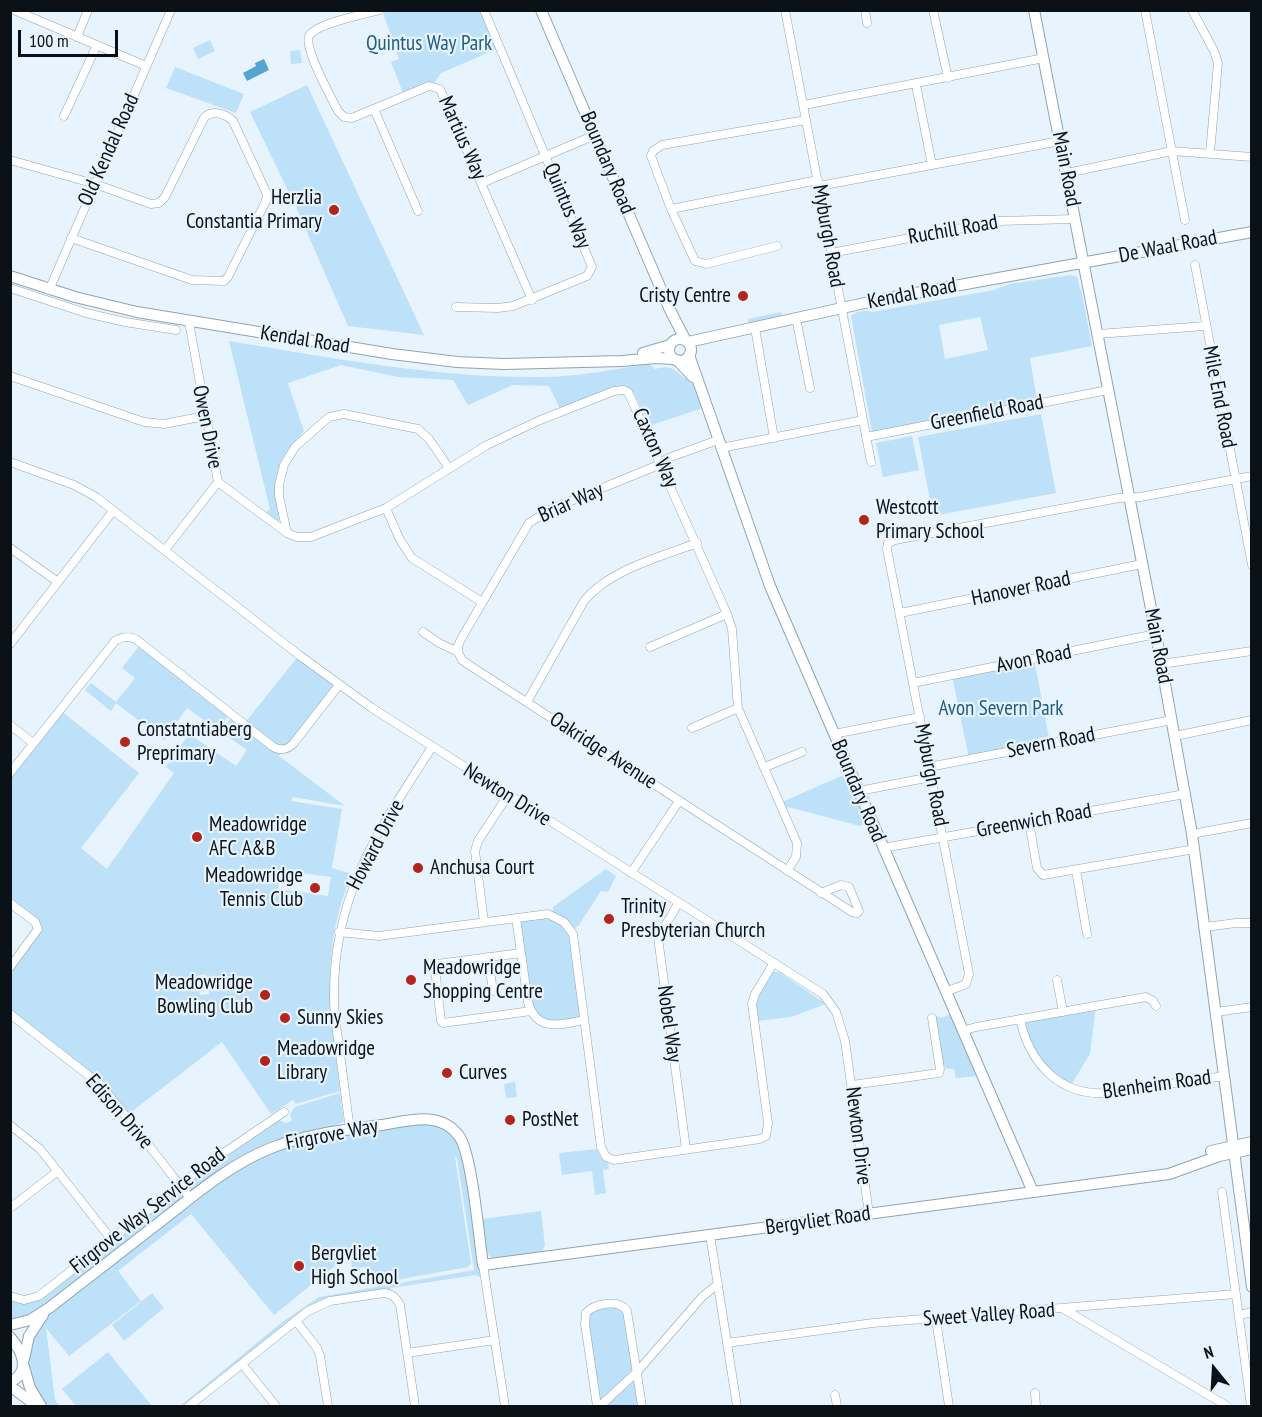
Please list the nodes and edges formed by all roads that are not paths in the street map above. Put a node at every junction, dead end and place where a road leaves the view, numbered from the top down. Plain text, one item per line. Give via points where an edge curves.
1 (14, 10) edge
2 (88, 10) edge
3 (171, 10) edge
4 (380, 10) edge
5 (484, 10) edge
6 (541, 10) edge
7 (785, 10) edge
8 (865, 10) edge
9 (933, 10) edge
10 (1034, 10) edge
11 (1145, 10) edge
12 (1191, 10) edge
13 (867, 23) dead end
14 (77, 37) junction
15 (97, 45) junction
16 (1044, 58) junction
17 (146, 66) junction
18 (948, 78) junction
19 (916, 85) junction
20 (804, 105) junction
21 (374, 109) junction
22 (64, 116) dead end
23 (807, 120) junction
24 (595, 135) junction
25 (1060, 141) junction
26 (1172, 151) junction
27 (1210, 153) junction
28 (546, 156) junction
29 (1251, 157) edge
30 (10, 160) edge
31 (932, 165) junction
32 (1066, 173) junction
33 (482, 183) junction
34 (818, 183) junction
35 (95, 184) junction
36 (671, 209) junction
37 (418, 211) dead end
38 (1075, 219) junction
39 (1185, 220) dead end
40 (1251, 232) edge
41 (71, 237) junction
42 (777, 246) dead end
43 (831, 253) junction
44 (1084, 262) junction
45 (1195, 265) dead end
46 (10, 276) edge
47 (10, 288) edge
48 (49, 290) junction
49 (532, 300) junction
50 (456, 307) dead end
51 (842, 308) junction
52 (673, 316) junction
53 (796, 318) junction
54 (189, 322) junction
55 (1205, 326) junction
56 (755, 328) junction
57 (176, 330) dead end
58 (742, 331) junction
59 (1098, 334) junction
60 (687, 342) junction
61 (671, 344) junction
62 (689, 355) junction
63 (605, 360) junction
64 (675, 360) junction
65 (10, 376) edge
66 (698, 384) junction
67 (810, 388) dead end
68 (1108, 390) junction
69 (205, 416) junction
70 (863, 420) junction
71 (866, 436) junction
72 (774, 438) junction
73 (719, 444) junction
74 (10, 462) edge
75 (871, 462) dead end
76 (661, 463) junction
77 (449, 468) junction
78 (1251, 476) edge
79 (1235, 479) junction
80 (218, 482) junction
81 (1129, 497) junction
82 (386, 508) junction
83 (113, 511) junction
84 (287, 533) junction
85 (697, 543) junction
86 (10, 548) edge
87 (165, 550) junction
88 (1142, 564) junction
89 (1251, 565) edge
90 (58, 582) junction
91 (482, 602) junction
92 (900, 613) junction
93 (727, 614) junction
94 (423, 632) dead end
95 (1156, 634) junction
96 (10, 644) edge
97 (650, 647) dead end
98 (1251, 651) edge
99 (458, 652) junction
100 (1161, 664) junction
101 (913, 683) junction
102 (339, 685) junction
103 (527, 702) junction
104 (738, 708) junction
105 (920, 717) junction
106 (1172, 720) junction
107 (1251, 720) edge
108 (10, 725) edge
109 (692, 728) dead end
110 (834, 734) junction
111 (1175, 736) junction
112 (33, 743) junction
113 (432, 747) junction
114 (802, 752) dead end
115 (765, 767) junction
116 (929, 767) junction
117 (10, 773) edge
118 (931, 777) junction
119 (859, 791) junction
120 (1185, 794) junction
121 (508, 795) junction
122 (679, 801) junction
123 (1029, 822) junction
124 (1251, 823) edge
125 (1192, 834) junction
126 (942, 837) junction
127 (883, 848) junction
128 (1195, 849) junction
129 (1076, 870) junction
130 (787, 871) junction
131 (632, 873) junction
132 (821, 893) junction
133 (10, 903) edge
134 (678, 904) junction
135 (516, 918) junction
136 (484, 922) junction
137 (1251, 923) edge
138 (1206, 927) junction
139 (339, 932) junction
140 (1087, 934) dead end
141 (521, 953) junction
142 (488, 957) junction
143 (773, 964) junction
144 (10, 967) edge
145 (1057, 980) dead end
146 (493, 991) dead end
147 (945, 992) junction
148 (1156, 1006) dead end
149 (1251, 1007) edge
150 (531, 1011) junction
151 (1063, 1012) junction
152 (1216, 1012) junction
153 (10, 1014) edge
154 (932, 1018) dead end
155 (1020, 1019) junction
156 (584, 1020) junction
157 (962, 1031) junction
158 (1225, 1076) junction
159 (852, 1085) junction
160 (284, 1112) dead end
161 (10, 1125) edge
162 (350, 1129) junction
163 (1251, 1142) edge
164 (1234, 1148) junction
165 (686, 1149) junction
166 (1251, 1149) edge
167 (58, 1172) junction
168 (179, 1185) junction
169 (1033, 1192) junction
170 (1222, 1192) dead end
171 (190, 1198) junction
172 (10, 1208) edge
173 (868, 1214) junction
174 (1248, 1229) edge
175 (710, 1235) junction
176 (111, 1239) junction
177 (483, 1265) junction
178 (718, 1284) junction
179 (1251, 1287) edge
180 (1236, 1294) junction
181 (10, 1296) edge
182 (49, 1308) junction
183 (1062, 1308) junction
184 (1251, 1312) edge
185 (1239, 1314) junction
186 (936, 1319) junction
187 (296, 1321) junction
188 (10, 1325) edge
189 (10, 1337) edge
190 (495, 1340) junction
191 (727, 1343) junction
192 (407, 1353) junction
193 (24, 1363) junction
194 (242, 1364) junction
195 (637, 1371) junction
196 (10, 1384) edge
197 (1035, 1393) dead end
198 (835, 1395) dead end
199 (39, 1407) edge
200 (189, 1407) edge
201 (276, 1407) edge
202 (328, 1407) edge
203 (415, 1407) edge
204 (505, 1407) edge
205 (598, 1407) edge
206 (642, 1407) edge
207 (737, 1407) edge
208 (837, 1407) edge
209 (949, 1407) edge
210 (1036, 1407) edge
211 (1227, 1407) edge
212 (1251, 1407) edge

1 - 14 street
2 - 14 street
3 - 17 street, Old Kendal Road
4 - 21 street, Martius Way via 331,24 309,36 309,48 339,114 352,118
5 - 28 street, Quintus Way
6 - 24 main road, Boundary Road
7 - 20 street, Myburgh Road
8 - 13 street
9 - 18 street
10 - 16 main road, Main Road
11 - 26 street
12 - 27 street via 1218,63
14 - 15 street
15 - 17 street
15 - 22 street
16 - 18 street
16 - 25 main road, Main Road
17 - 35 street, Old Kendal Road
18 - 19 street
19 - 20 street
19 - 31 street
20 - 23 street, Myburgh Road
21 - 33 street, Martius Way via 429,86 440,88
21 - 37 street
23 - 34 street, Myburgh Road
23 - 36 street via 657,148 652,162
24 - 28 street
24 - 52 main road, Boundary Road
25 - 31 street
25 - 32 main road, Main Road
26 - 27 street
26 - 32 street
26 - 39 street
27 - 29 street
28 - 33 street
28 - 49 street, Quintus Way via 592,267 587,276
30 - 35 street
31 - 34 street
32 - 38 main road, Main Road
33 - 49 street, Martius Way
34 - 36 street
34 - 43 street, Myburgh Road
35 - 41 street, Old Kendal Road
35 - 41 street via 159,203 204,117 214,112 233,121 267,194 227,278 220,281 192,280
36 - 42 street via 692,258 698,263
38 - 43 street, Ruchill Road via 999,221
38 - 44 main road, Main Road
40 - 44 main road, De Waal Road
41 - 48 street, Old Kendal Road
43 - 51 street, Myburgh Road
44 - 51 main road, Kendal Road
44 - 59 main road, Main Road
45 - 55 street, Mile End Road
46 - 48 main road, Kendal Road
47 - 57 street via 86,313
48 - 54 main road, Kendal Road
49 - 50 street, Quintus Way via 498,308
51 - 53 main road, Kendal Road
51 - 70 street, Myburgh Road
52 - 60 main road, Boundary Road
52 - 61 main road, Boundary Road
53 - 56 main road, Kendal Road
53 - 67 street
54 - 63 main road, Kendal Road via 457,362
54 - 69 street, Owen Drive
55 - 59 street
55 - 79 street, Mile End Road
56 - 58 main road, Kendal Road
56 - 72 street
58 - 60 main road, Kendal Road
58 - 62 main road, Kendal Road
59 - 68 main road, Main Road
60 - 61 main road via 677,340
60 - 62 main road
61 - 63 main road, Kendal Road
61 - 64 main road via 669,351
62 - 64 main road
62 - 66 main road, Boundary Road
63 - 64 main road, Kendal Road
64 - 66 main road, Boundary Road
65 - 69 street via 144,422 164,424
66 - 73 main road, Boundary Road
68 - 71 street, Greenfield Road
68 - 81 main road, Main Road
69 - 80 street, Owen Drive
70 - 71 street, Myburgh Road
70 - 72 street, Briar Way
71 - 75 street, Myburgh Road
72 - 73 street, Briar Way
73 - 76 street, Briar Way
73 - 110 main road, Boundary Road via 767,577
74 - 83 street, Newton Drive via 84,490
76 - 77 street, Caxton Way via 632,395 619,390 527,426
76 - 85 street, Caxton Way
76 - 91 street, Briar Way via 549,510 529,523
77 - 82 street, Caxton Way
77 - 84 street via 418,429 344,414 329,417 295,447 284,465 279,496
78 - 79 street
79 - 81 street
79 - 89 street, Mile End Road
80 - 84 street
80 - 87 street, Owen Drive
81 - 88 main road, Main Road
81 - 92 street, Myburgh Road via 888,543
82 - 84 street, Caxton Way via 311,537
82 - 91 street via 412,558
83 - 87 street, Newton Drive
83 - 90 street
85 - 93 street, Caxton Way
85 - 103 street via 626,571 596,588 584,601
86 - 90 street
87 - 102 street, Newton Drive
88 - 92 street, Hanover Road
88 - 95 main road, Main Road
90 - 96 street
91 - 99 street, Briar Way via 459,642
92 - 101 street, Myburgh Road
93 - 97 street
93 - 104 street, Caxton Way via 732,629
94 - 99 street, Oakridge Avenue
95 - 100 main road, Main Road
95 - 101 street, Avon Road
98 - 100 street
99 - 103 street, Oakridge Avenue via 462,660
100 - 106 main road, Main Road
101 - 105 street, Myburgh Road
102 - 112 street via 288,748 275,749 137,640 126,637 115,641
102 - 113 street, Newton Drive
103 - 122 street, Oakridge Avenue
104 - 109 street
104 - 115 street, Caxton Way
105 - 110 street
105 - 116 street, Myburgh Road
106 - 111 main road, Main Road
106 - 116 street, Severn Road
107 - 111 street
108 - 112 street
110 - 119 main road, Boundary Road
111 - 120 main road, Main Road
112 - 117 street
113 - 121 street, Newton Drive
113 - 139 street, Howard Drive via 362,864
114 - 115 street
115 - 130 street, Caxton Way via 797,843 796,857
116 - 118 street, Myburgh Road
118 - 119 street
118 - 126 street, Myburgh Road
119 - 127 main road, Boundary Road
120 - 123 street, Greenwich Road
120 - 125 main road, Main Road
121 - 131 street, Newton Drive
121 - 136 street via 475,851
122 - 130 street
122 - 131 street, Oakridge Avenue
123 - 126 street, Greenwich Road
123 - 129 street via 1040,874
124 - 125 street
125 - 128 main road, Main Road
126 - 127 street, Greenwich Road
126 - 147 street, Myburgh Road via 969,978 963,986
127 - 147 main road, Boundary Road
128 - 129 street
128 - 138 main road, Main Road
129 - 140 street
130 - 132 street
131 - 134 street, Newton Drive
132 - 132 street via 852,912 859,911 851,888 846,885
133 - 144 street via 35,922 38,929
134 - 143 street, Newton Drive
134 - 165 street, Nobel Way via 658,936
135 - 136 street
135 - 141 street
135 - 156 street via 548,914 558,917 573,934
136 - 139 street via 379,936
137 - 138 street
138 - 152 main road, Main Road
139 - 162 street, Howard Drive via 334,999
141 - 142 street
141 - 150 street
142 - 146 street
142 - 150 street via 435,966 442,1022
143 - 159 street, Newton Drive via 823,994 831,1003 846,1041
143 - 165 street via 752,1004 767,1134 760,1139
145 - 151 street
147 - 157 main road, Boundary Road
148 - 151 street via 1146,997
149 - 152 street
150 - 156 street via 541,1023 550,1025
151 - 155 street
152 - 158 main road, Main Road
153 - 168 street, Edison Drive via 102,1086
154 - 159 street via 939,1073
155 - 157 street
155 - 158 street, Blenheim Road via 1026,1042 1040,1063 1060,1082 1078,1091 1106,1093
156 - 165 street via 601,1147 606,1157 617,1160
157 - 169 main road, Boundary Road
158 - 164 main road, Main Road
159 - 173 street, Newton Drive
160 - 168 street, Firgrove Way Service Road
161 - 167 street via 40,1149
162 - 171 main road, Firgrove Way via 270,1148 226,1171
162 - 177 main road, Firgrove Way via 428,1119 442,1122 457,1134 468,1161
163 - 164 main road
164 - 166 main road
164 - 169 main road, Bergvliet Road via 1205,1153 1152,1175
164 - 174 main road, Main Road
167 - 172 street
167 - 176 street
168 - 171 street, Edison Drive
168 - 176 street, Firgrove Way Service Road
169 - 173 main road, Bergvliet Road
170 - 180 street
171 - 182 main road, Firgrove Way
173 - 175 main road, Bergvliet Road
174 - 179 main road, Main Road
175 - 177 main road, Bergvliet Road
175 - 178 street
176 - 181 street, Firgrove Way Service Road via 34,1299
177 - 190 street
178 - 191 street
178 - 195 street
180 - 183 street
180 - 185 street
182 - 188 main road, Firgrove Way via 30,1320
182 - 193 main road, Firgrove Way via 32,1331
183 - 186 street, Sweet Valley Road
183 - 211 street, Sweet Valley Road
184 - 185 street
185 - 212 street
186 - 191 street, Sweet Valley Road via 873,1323
186 - 209 street
187 - 192 street via 330,1301 391,1294 400,1305
187 - 194 street
187 - 202 street via 320,1356
189 - 193 main road
190 - 192 street
190 - 204 street
191 - 207 street
192 - 203 street
193 - 196 main road via 20,1375
193 - 199 main road
194 - 200 street
194 - 201 street
195 - 205 street
195 - 205 street via 624,1306 618,1303 589,1309 585,1324
195 - 206 street
196 - 199 main road
197 - 210 street
198 - 208 street

